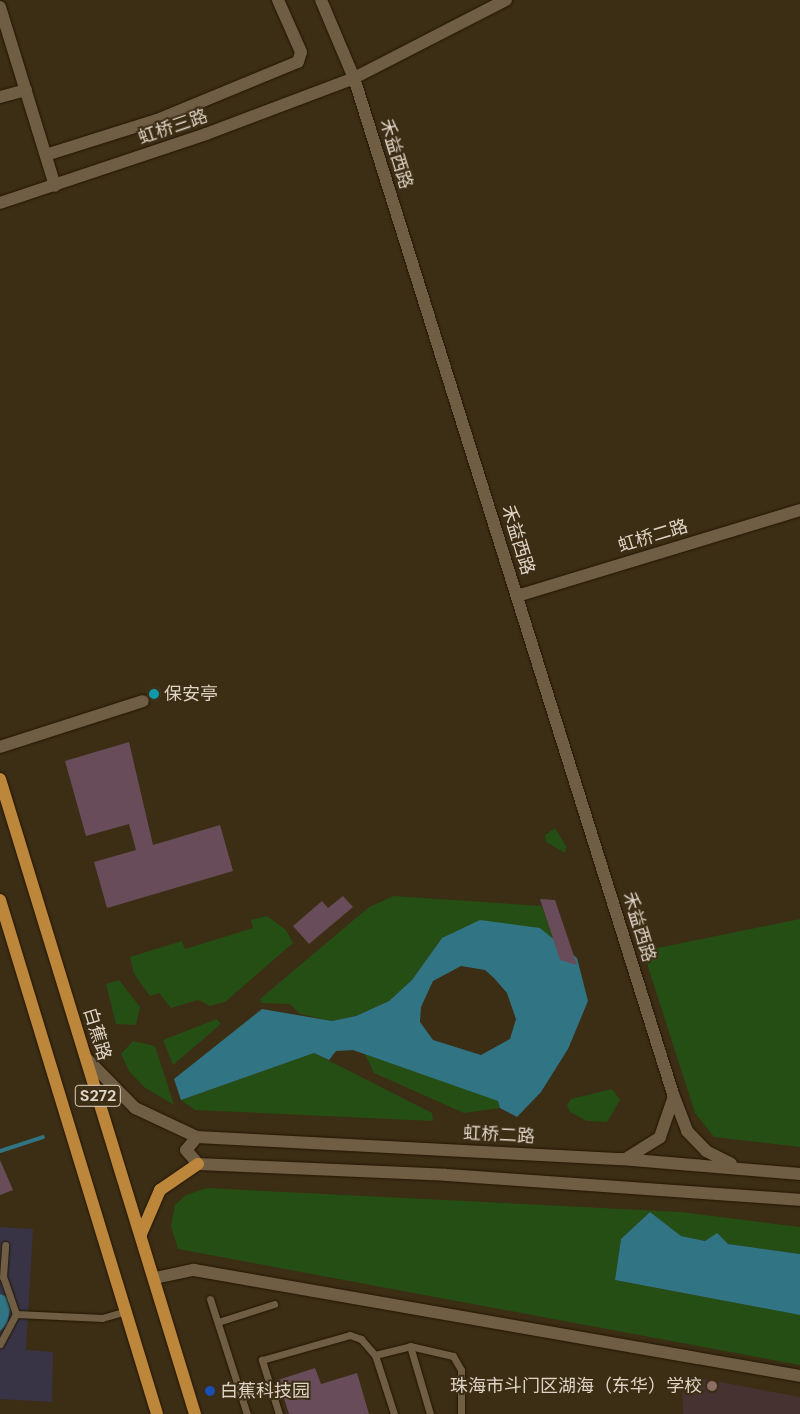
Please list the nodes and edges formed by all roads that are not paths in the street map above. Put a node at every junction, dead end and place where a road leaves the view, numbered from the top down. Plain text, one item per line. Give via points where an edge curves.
1 (278, 0) edge
2 (321, 0) edge
3 (506, 0) edge
4 (517, 0) edge
5 (0, 7) edge
6 (354, 78) junction
7 (26, 90) junction
8 (0, 98) edge
9 (46, 155) junction
10 (56, 186) junction
11 (0, 203) edge
12 (800, 510) edge
13 (517, 596) junction
14 (143, 701) dead end
15 (0, 747) edge
16 (0, 779) edge
17 (0, 900) edge
18 (87, 1059) junction
19 (673, 1094) junction
20 (197, 1137) junction
21 (621, 1159) junction
22 (198, 1164) junction
23 (748, 1168) junction
24 (800, 1174) edge
25 (800, 1200) edge
26 (141, 1234) junction
27 (5, 1245) dead end
28 (1, 1278) edge
29 (155, 1278) junction
30 (210, 1299) dead end
31 (274, 1304) dead end
32 (126, 1312) junction
33 (16, 1314) junction
34 (218, 1322) junction
35 (0, 1344) edge
36 (410, 1346) junction
37 (375, 1355) junction
38 (800, 1376) edge
39 (157, 1414) edge
40 (195, 1414) edge
41 (247, 1414) edge
42 (280, 1414) edge
43 (394, 1414) edge
44 (430, 1414) edge
45 (461, 1414) edge

1 - 9 street via 301,52 298,62 157,120
2 - 6 street, 禾益西路
3 - 6 street, 虹桥三路
4 - 6 street, 虹桥三路 via 402,61
5 - 7 street
6 - 10 street, 虹桥三路
6 - 13 street, 禾益西路
7 - 8 street
7 - 9 street
9 - 10 street
10 - 11 street, 虹桥三路
12 - 13 street, 虹桥二路
13 - 19 street, 禾益西路
14 - 15 street
16 - 18 main road, 白蕉路 / S272
17 - 32 main road, S272
18 - 20 street via 135,1108
18 - 26 main road, 白蕉路 / S272
19 - 21 street via 671,1115 660,1137 642,1151
19 - 23 street, 禾益西路 via 681,1119 696,1142 719,1158
20 - 21 street, 虹桥二路
20 - 22 street via 186,1150
21 - 23 street, 虹桥二路
22 - 25 street via 446,1175
22 - 26 main road via 160,1190
23 - 24 street, 虹桥二路
26 - 29 main road, 白蕉路 / S272
27 - 28 lane
28 - 33 lane
29 - 38 street via 194,1270
29 - 40 main road, 白蕉路 / S272
30 - 34 lane
31 - 34 lane
32 - 33 lane via 102,1318
32 - 39 main road, S272
33 - 35 lane
34 - 41 lane
36 - 37 lane
36 - 44 lane
36 - 45 lane via 432,1348 458,1362
37 - 42 lane via 361,1339 339,1336 262,1360
37 - 43 lane

